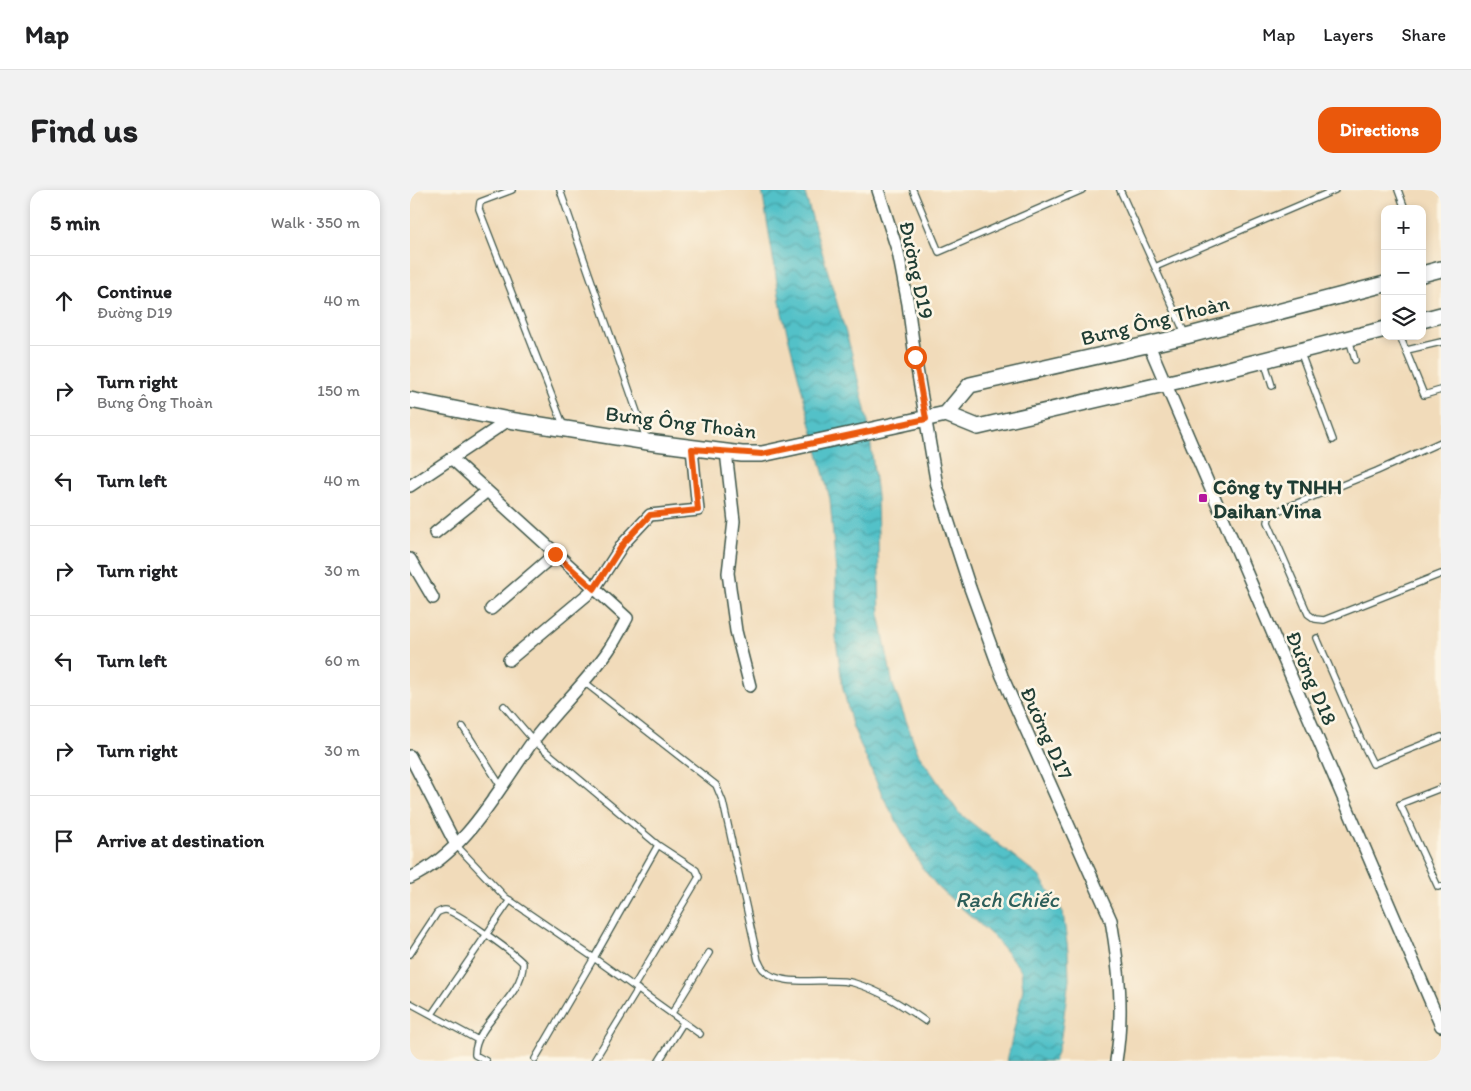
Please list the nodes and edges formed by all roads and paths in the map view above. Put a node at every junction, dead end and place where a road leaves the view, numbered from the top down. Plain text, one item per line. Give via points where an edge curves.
1 (512, 190) edge
2 (560, 190) edge
3 (878, 190) edge
4 (913, 190) edge
5 (1082, 190) edge
6 (1120, 190) edge
7 (1335, 190) edge
8 (1398, 190) edge
9 (1404, 205) edge
10 (1155, 267) junction
11 (1441, 269) edge
12 (1426, 273) edge
13 (1381, 285) edge
14 (1441, 315) edge
15 (1426, 319) edge
16 (1381, 331) edge
17 (1186, 336) junction
18 (1349, 338) junction
19 (1402, 340) edge
20 (1441, 342) edge
21 (1148, 344) junction
22 (1407, 350) junction
23 (1300, 351) junction
24 (1264, 360) junction
25 (1354, 360) dead end
26 (1164, 383) junction
27 (1272, 386) dead end
28 (1441, 390) edge
29 (410, 400) edge
30 (946, 414) junction
31 (926, 419) junction
32 (509, 420) junction
33 (564, 428) junction
34 (1333, 440) dead end
35 (648, 442) junction
36 (1441, 442) edge
37 (692, 449) junction
38 (726, 452) junction
39 (451, 458) junction
40 (410, 486) edge
41 (486, 492) junction
42 (435, 533) dead end
43 (555, 554) junction
44 (410, 559) edge
45 (1441, 574) edge
46 (594, 589) junction
47 (433, 598) dead end
48 (491, 609) dead end
49 (1317, 638) dead end
50 (509, 660) dead end
51 (583, 681) junction
52 (750, 686) dead end
53 (504, 706) dead end
54 (463, 727) dead end
55 (1441, 738) edge
56 (534, 740) junction
57 (410, 756) edge
58 (502, 788) junction
59 (1441, 788) edge
60 (658, 845) junction
61 (456, 846) junction
62 (410, 878) edge
63 (1441, 886) edge
64 (510, 900) junction
65 (485, 934) junction
66 (709, 953) dead end
67 (410, 954) edge
68 (594, 958) junction
69 (636, 988) junction
70 (410, 1003) edge
71 (672, 1013) junction
72 (432, 1014) junction
73 (925, 1021) dead end
74 (683, 1023) junction
75 (1441, 1026) edge
76 (700, 1034) dead end
77 (478, 1040) junction
78 (535, 1059) dead end
79 (486, 1061) edge
80 (594, 1061) edge
81 (659, 1061) edge
82 (1116, 1061) edge

1 - 33 lane via 480,202 479,209
2 - 35 lane
3 - 31 street, Đường D19 via 898,252
4 - 5 lane via 939,252
6 - 10 lane
7 - 10 lane
8 - 9 lane
10 - 17 lane
11 - 12 street
13 - 17 street, Bưng Ông Thoàn
14 - 15 street
16 - 18 street
17 - 21 street, Bưng Ông Thoàn
18 - 23 street
18 - 25 lane
19 - 22 lane
20 - 22 lane
21 - 26 street, Đường D18
21 - 30 street, Bưng Ông Thoàn via 970,385
22 - 28 lane via 1424,394
23 - 24 street
23 - 34 lane
24 - 26 street
24 - 27 lane
26 - 30 street via 978,427
26 - 75 street, Đường D18
29 - 32 street, Bưng Ông Thoàn
30 - 31 street, Bưng Ông Thoàn
31 - 38 street, Bưng Ông Thoàn via 762,454
31 - 82 street, Đường D17 via 937,486 999,667 1111,920 1121,998
32 - 33 street, Bưng Ông Thoàn
32 - 39 street
33 - 35 street, Bưng Ông Thoàn
35 - 37 street, Bưng Ông Thoàn
36 - 45 lane via 1270,514 1268,522 1308,614 1314,619 1324,620
37 - 38 street, Bưng Ông Thoàn
37 - 46 street via 698,510 650,515 623,544
38 - 52 street via 734,521 729,579 736,631
39 - 40 street
39 - 41 street
41 - 42 street
41 - 43 street
43 - 46 street
43 - 48 street
44 - 47 street
46 - 50 street
46 - 51 street via 627,618 608,651
49 - 55 lane via 1373,764
51 - 56 street
51 - 73 lane via 716,785 723,802 758,960 764,971 783,979 859,984 898,1002
53 - 56 lane
54 - 58 lane
56 - 58 street
56 - 60 lane
57 - 61 street
58 - 61 street
59 - 63 lane via 1400,804 1438,887
60 - 68 lane
60 - 69 lane via 696,870 700,877
61 - 62 street
61 - 64 lane
64 - 65 lane
64 - 68 lane
65 - 67 lane via 453,912 444,910 437,913
65 - 72 lane
65 - 77 lane via 519,958 524,963 524,970 512,993
66 - 71 lane
68 - 69 lane
68 - 78 lane
69 - 71 lane
69 - 80 lane
70 - 72 lane
71 - 74 lane
72 - 77 lane
74 - 76 lane
74 - 81 lane
77 - 79 lane via 476,1055

